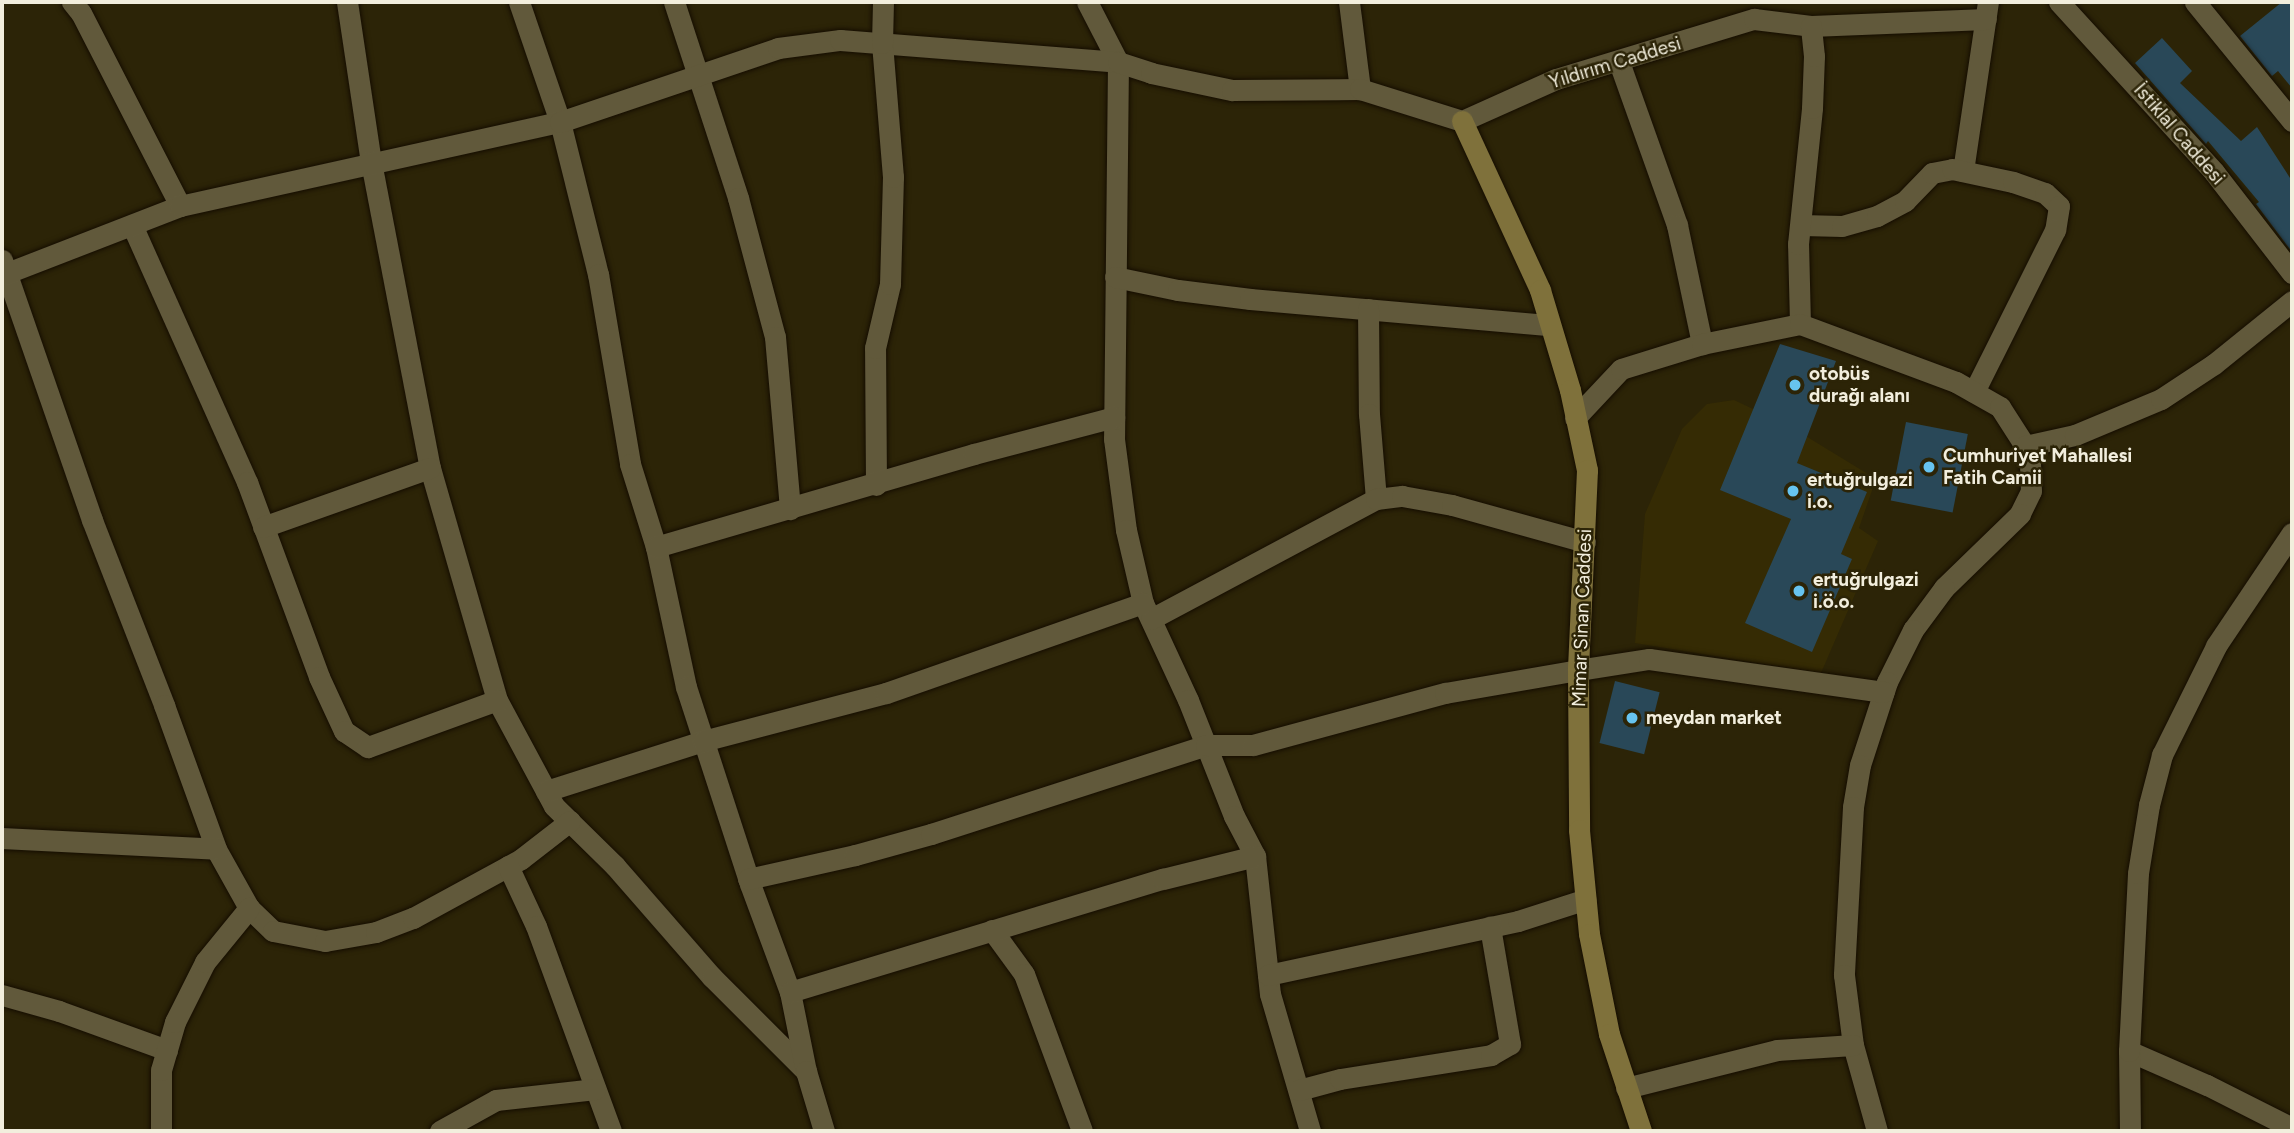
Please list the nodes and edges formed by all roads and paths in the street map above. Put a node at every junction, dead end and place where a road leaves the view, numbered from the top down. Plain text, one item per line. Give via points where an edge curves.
1 (347, 2) edge
2 (519, 2) edge
3 (674, 2) edge
4 (883, 2) edge
5 (1087, 2) edge
6 (1349, 2) edge
7 (2059, 2) edge
8 (2195, 2) edge
9 (80, 6) edge
10 (1754, 10) edge
11 (1987, 10) edge
12 (1811, 26) junction
13 (882, 43) junction
14 (1118, 62) junction
15 (1619, 62) junction
16 (699, 77) junction
17 (1360, 89) junction
18 (1462, 121) junction
19 (2292, 121) edge
20 (560, 122) junction
21 (371, 162) junction
22 (1963, 172) junction
23 (180, 206) junction
24 (132, 225) junction
25 (1801, 225) junction
26 (4, 270) edge
27 (2292, 273) edge
28 (1115, 277) junction
29 (2292, 302) edge
30 (1368, 309) junction
31 (1800, 324) junction
32 (1550, 325) junction
33 (1702, 344) junction
34 (1974, 392) junction
35 (1114, 417) junction
36 (1575, 418) junction
37 (2025, 446) junction
38 (430, 468) junction
39 (876, 485) junction
40 (1376, 499) junction
41 (790, 509) junction
42 (263, 527) junction
43 (2292, 533) edge
44 (1585, 542) junction
45 (656, 547) junction
46 (1147, 611) junction
47 (1578, 670) junction
48 (1884, 692) junction
49 (497, 700) junction
50 (703, 741) junction
51 (1206, 745) junction
52 (546, 792) junction
53 (570, 821) junction
54 (2, 838) edge
55 (216, 849) junction
56 (1255, 856) junction
57 (508, 866) junction
58 (748, 879) junction
59 (1586, 899) junction
60 (249, 908) junction
61 (1490, 926) junction
62 (992, 930) junction
63 (1268, 975) junction
64 (790, 992) junction
65 (2, 995) edge
66 (1853, 1045) junction
67 (167, 1049) junction
68 (2129, 1051) junction
69 (806, 1070) junction
70 (1626, 1088) junction
71 (595, 1089) junction
72 (1299, 1090) junction
73 (2292, 1128) edge
74 (161, 1131) edge
75 (440, 1131) edge
76 (611, 1131) edge
77 (824, 1131) edge
78 (1082, 1131) edge
79 (1310, 1131) edge
80 (1641, 1131) edge
81 (1877, 1131) edge
82 (2130, 1131) edge

1 - 21 street
2 - 20 street
3 - 16 street
4 - 13 street
5 - 14 street
6 - 17 street
7 - 27 street, İstiklal Caddesi via 2214,172
8 - 19 street
9 - 23 street
10 - 12 street
10 - 15 street, Yıldırım Caddesi
11 - 12 street
11 - 22 street
12 - 25 street via 1812,108
13 - 14 street
13 - 16 street via 840,40 778,48
13 - 39 street via 893,177 890,284 874,348
14 - 17 street via 1232,90
14 - 28 street
15 - 18 street, Yıldırım Caddesi via 1556,79
15 - 33 street via 1676,225
16 - 20 street
16 - 41 street via 775,337
17 - 18 street
18 - 32 street, Mimar Sinan Caddesi via 1540,290
20 - 21 street
20 - 45 street via 598,275 630,464
21 - 23 street
21 - 38 street
22 - 25 street via 1932,173 1905,201 1877,216 1842,226
22 - 34 street via 2045,193 2059,206 2055,230
23 - 24 street
24 - 26 street
24 - 42 street
25 - 31 street
26 - 55 street
28 - 30 street via 1178,290
28 - 35 street
29 - 37 street via 2161,399 2075,435
30 - 32 street
30 - 40 street
31 - 33 street
31 - 34 street
32 - 36 street, Mimar Sinan Caddesi
33 - 36 street via 1621,369
34 - 37 street via 2000,407
35 - 39 street
35 - 46 street via 1126,530
36 - 44 street, Mimar Sinan Caddesi via 1587,470
37 - 48 street via 2031,491 2020,514 1944,587 1913,629
38 - 42 street
38 - 49 street
39 - 41 street
40 - 44 street via 1402,496 1452,505
40 - 46 street
41 - 45 street
42 - 49 street via 344,731 368,747
43 - 68 street via 2216,646 2162,755 2138,873
44 - 47 street, Mimar Sinan Caddesi
45 - 50 street via 686,687
46 - 50 street via 886,692
46 - 51 street
47 - 48 street via 1649,659
47 - 51 street via 1445,693 1253,745
47 - 59 street, Mimar Sinan Caddesi via 1580,830
48 - 66 street via 1860,765 1853,807 1844,975
49 - 52 street
50 - 52 street
50 - 58 street
51 - 56 street
51 - 58 street via 932,834
52 - 53 street
53 - 57 street
53 - 69 street via 712,977
54 - 55 street
55 - 60 street
56 - 62 street via 1163,878
56 - 63 street
57 - 60 street via 413,918 376,932 325,941 273,931
57 - 71 street via 536,926
58 - 64 street
59 - 61 street
59 - 70 street, Mimar Sinan Caddesi via 1608,1034
60 - 67 street via 205,962
61 - 63 street
61 - 72 street via 1510,1044 1491,1055
62 - 64 street
62 - 78 street via 1024,974
63 - 72 street
64 - 69 street
65 - 67 street
66 - 70 street via 1777,1050
66 - 81 street
67 - 74 street via 161,1070
68 - 73 street
68 - 82 street
69 - 77 street
70 - 80 street, Mimar Sinan Caddesi
71 - 75 street via 496,1100
71 - 76 street
72 - 79 street

